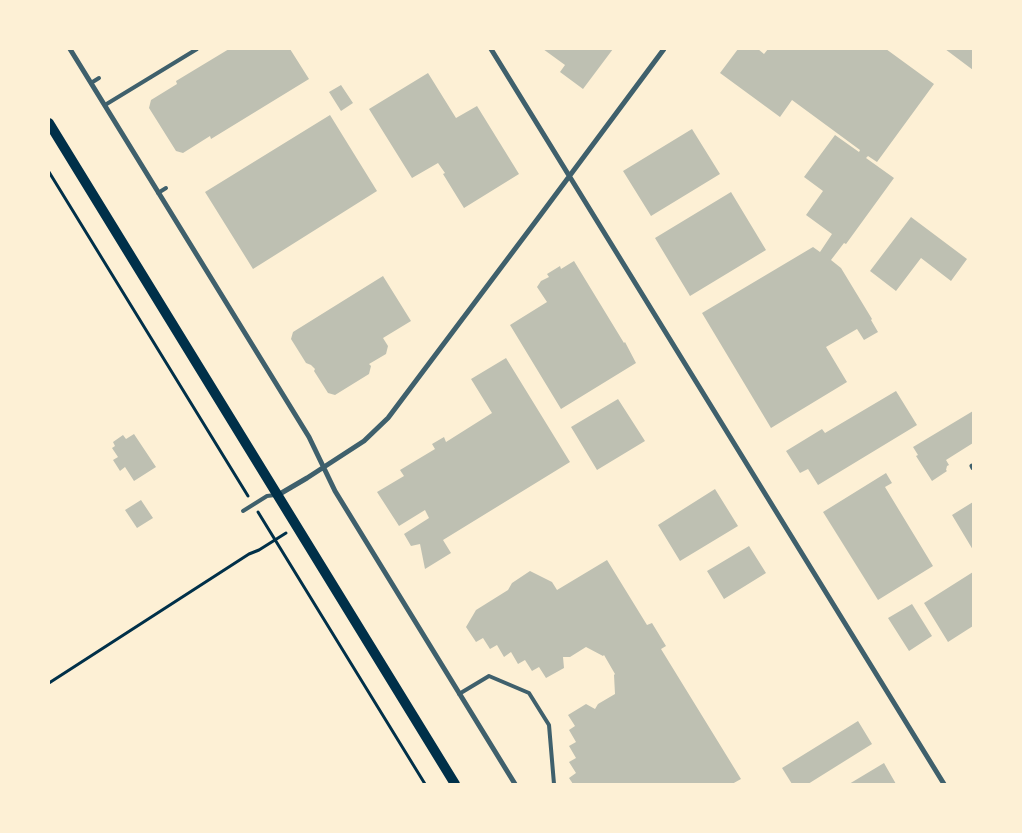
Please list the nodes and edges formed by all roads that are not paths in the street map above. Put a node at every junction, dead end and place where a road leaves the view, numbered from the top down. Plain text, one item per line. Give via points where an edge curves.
1 (70, 49) edge
2 (197, 49) edge
3 (492, 49) edge
4 (664, 49) edge
5 (99, 78) dead end
6 (91, 83) junction
7 (105, 105) junction
8 (49, 123) edge
9 (569, 176) junction
10 (166, 188) dead end
11 (158, 193) junction
12 (323, 468) junction
13 (278, 495) junction
14 (242, 511) dead end
15 (459, 694) junction
16 (455, 784) edge
17 (515, 784) edge
18 (554, 784) edge
19 (944, 784) edge

1 - 6 street
2 - 7 lane
3 - 9 street
4 - 9 street
5 - 6 lane
6 - 7 street
7 - 11 street
8 - 13 main road
9 - 12 street via 388,418 364,441
9 - 19 street
10 - 11 lane
11 - 12 street via 308,438
12 - 13 street
12 - 15 street
13 - 14 lane via 267,496
13 - 16 main road
15 - 17 street
15 - 18 lane via 489,676 529,693 549,725

